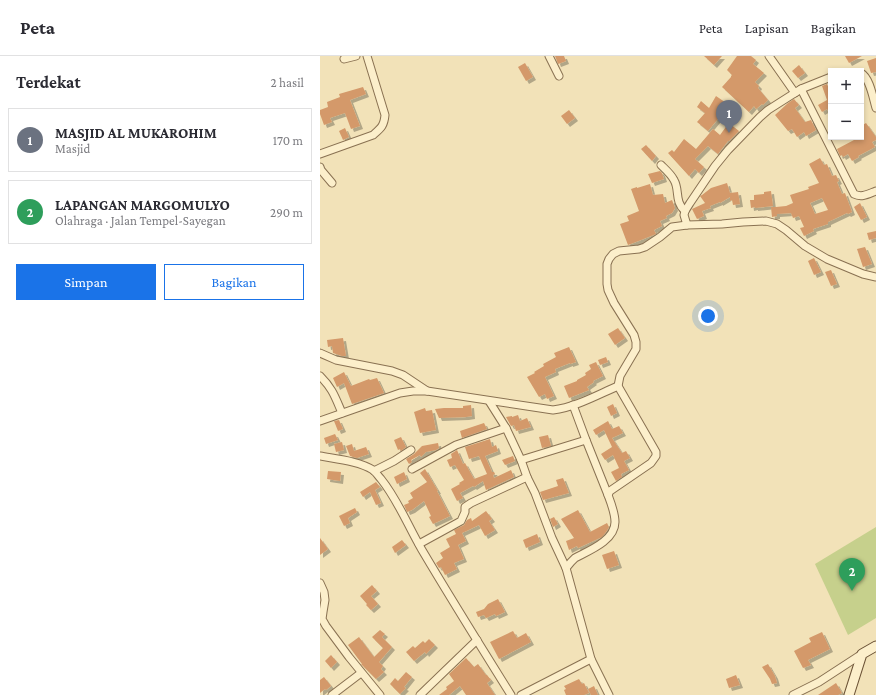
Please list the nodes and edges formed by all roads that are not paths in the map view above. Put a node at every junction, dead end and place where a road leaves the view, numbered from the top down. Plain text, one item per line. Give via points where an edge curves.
1 (356, 56) edge
2 (367, 56) edge
3 (549, 56) edge
4 (769, 56) edge
5 (344, 59) dead end
6 (864, 74) edge
7 (559, 76) dead end
8 (828, 78) edge
9 (873, 84) edge
10 (798, 91) junction
11 (876, 108) edge
12 (320, 154) edge
13 (661, 165) dead end
14 (320, 167) edge
15 (332, 183) dead end
16 (876, 191) edge
17 (684, 211) junction
18 (687, 225) junction
19 (876, 277) edge
20 (320, 353) edge
21 (320, 376) edge
22 (618, 386) junction
23 (427, 392) junction
24 (489, 401) junction
25 (573, 405) junction
26 (342, 413) junction
27 (320, 421) edge
28 (506, 428) junction
29 (586, 440) junction
30 (411, 450) dead end
31 (320, 456) edge
32 (521, 460) junction
33 (412, 469) dead end
34 (374, 471) junction
35 (527, 477) junction
36 (608, 495) junction
37 (419, 544) junction
38 (566, 568) junction
39 (320, 583) edge
40 (477, 640) junction
41 (876, 646) edge
42 (862, 654) junction
43 (591, 659) junction
44 (361, 673) junction
45 (332, 695) edge
46 (380, 695) edge
47 (420, 695) edge
48 (511, 695) edge
49 (521, 695) edge
50 (609, 695) edge
51 (793, 695) edge
52 (849, 695) edge

1 - 5 street
2 - 12 street via 385,115 384,124 373,135
3 - 7 street
4 - 10 street
6 - 9 street
8 - 10 street
9 - 11 street
10 - 16 street via 854,194 864,196
10 - 17 street via 768,110 728,150
13 - 17 street via 674,180 680,207
14 - 15 street
17 - 18 street
18 - 19 street via 766,221 777,224 827,259
18 - 22 street via 672,227 645,247 619,251 609,259 608,290 636,342 636,349 620,376
20 - 23 street via 336,360 403,375
21 - 26 street via 333,391
22 - 25 street
22 - 36 street via 656,456 651,463 610,491
23 - 24 street
23 - 26 street via 400,393
24 - 25 street via 552,410
24 - 28 street
25 - 29 street
26 - 27 street
28 - 32 street
28 - 33 street via 456,445
29 - 32 street
29 - 36 street
30 - 34 street via 394,462
31 - 34 street via 360,464
32 - 35 street
34 - 37 street via 393,495
35 - 37 street via 471,503 465,507 461,521
35 - 38 street
36 - 38 street via 616,523 611,535 606,541 575,558
37 - 40 street
38 - 43 street
39 - 44 street via 325,600 322,619
40 - 47 street
40 - 48 street
41 - 42 main road
42 - 51 street via 806,690
42 - 52 main road
43 - 49 street
43 - 50 street
44 - 45 street
44 - 46 street

